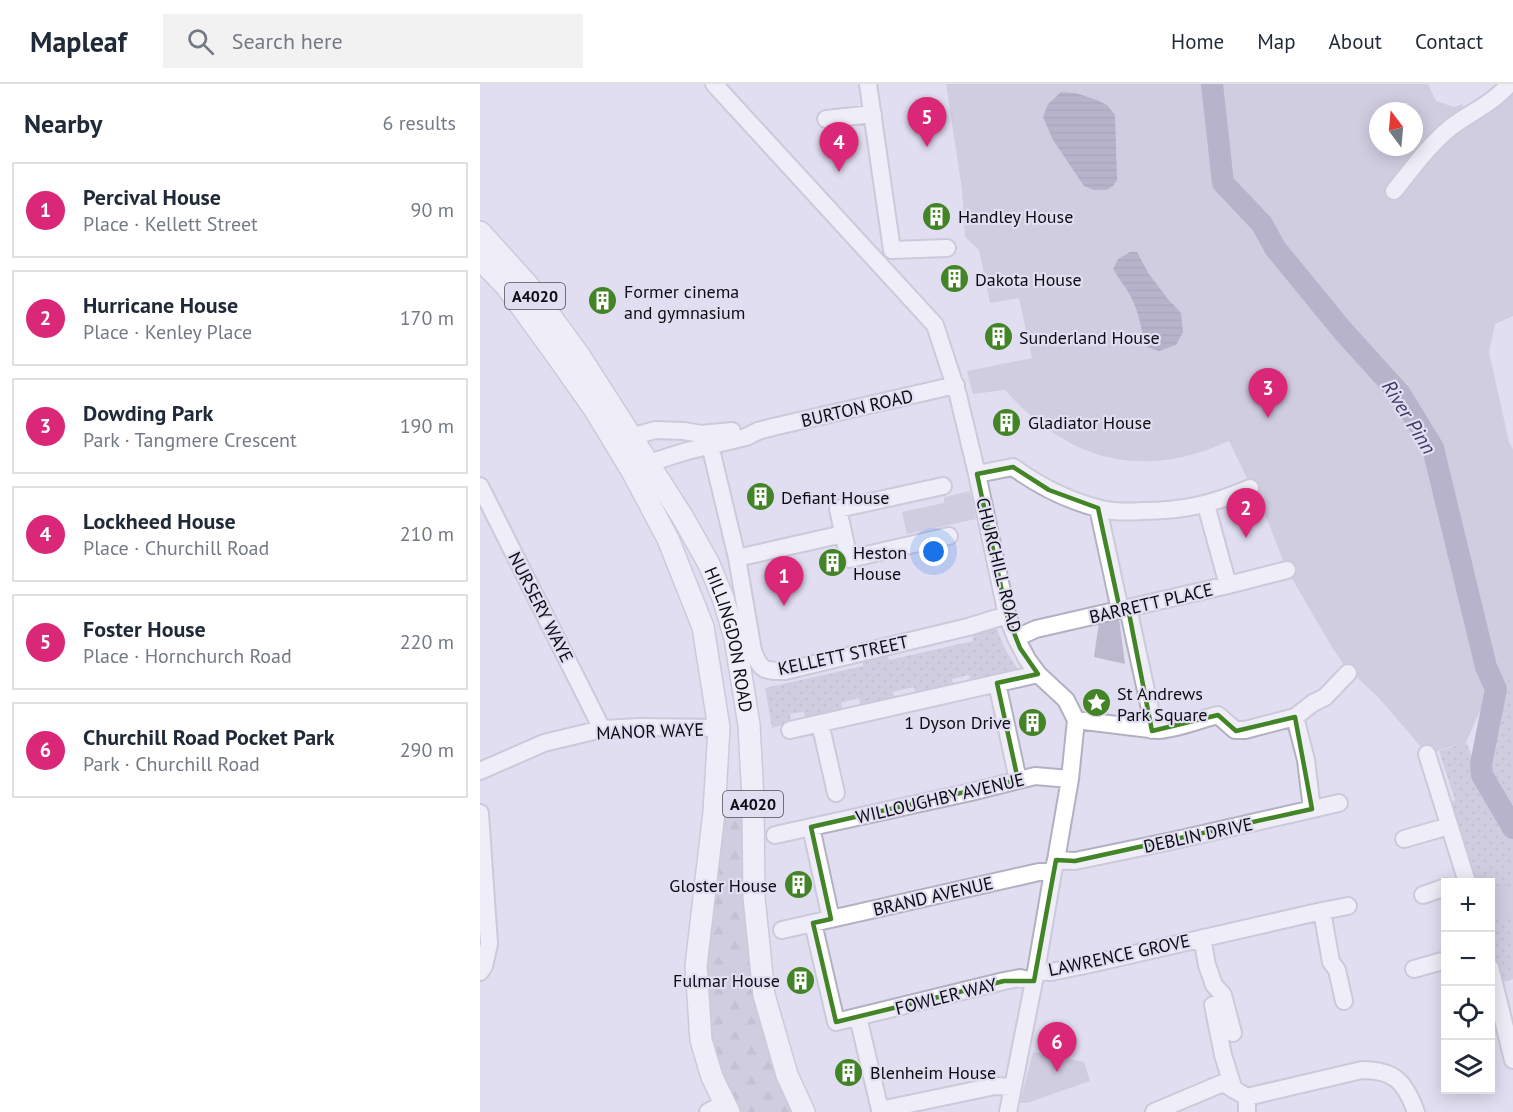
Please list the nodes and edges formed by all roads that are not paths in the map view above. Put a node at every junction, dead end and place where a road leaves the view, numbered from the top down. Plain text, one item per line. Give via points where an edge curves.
1 (714, 84) edge
2 (868, 84) edge
3 (1509, 84) edge
4 (873, 114) junction
5 (826, 119) dead end
6 (1394, 191) dead end
7 (480, 232) edge
8 (947, 248) dead end
9 (480, 259) edge
10 (956, 385) junction
11 (758, 431) junction
12 (624, 442) junction
13 (710, 445) junction
14 (641, 467) junction
15 (977, 474) junction
16 (480, 486) edge
17 (943, 486) dead end
18 (1250, 488) dead end
19 (1206, 505) junction
20 (1098, 508) junction
21 (843, 534) junction
22 (949, 536) dead end
23 (737, 558) junction
24 (1287, 570) dead end
25 (1228, 585) junction
26 (1124, 609) junction
27 (1007, 615) junction
28 (1016, 638) junction
29 (1348, 673) dead end
30 (1038, 674) junction
31 (997, 683) junction
32 (1295, 717) junction
33 (1076, 720) junction
34 (820, 723) junction
35 (719, 728) junction
36 (602, 729) junction
37 (790, 730) dead end
38 (1152, 730) junction
39 (1427, 754) dead end
40 (480, 771) edge
41 (1018, 780) junction
42 (1070, 780) junction
43 (836, 793) dead end
44 (1339, 803) dead end
45 (1312, 809) junction
46 (480, 813) edge
47 (1449, 826) junction
48 (811, 827) junction
49 (775, 835) dead end
50 (1404, 839) dead end
51 (1055, 866) junction
52 (1463, 878) edge
53 (1441, 889) edge
54 (1423, 895) dead end
55 (1348, 906) dead end
56 (1322, 910) junction
57 (831, 919) junction
58 (813, 923) junction
59 (782, 930) dead end
60 (1202, 938) junction
61 (1441, 961) edge
62 (1414, 969) dead end
63 (480, 972) edge
64 (1036, 976) junction
65 (1495, 984) edge
66 (1344, 1001) dead end
67 (1213, 1005) dead end
68 (858, 1017) junction
69 (1233, 1033) dead end
70 (1513, 1060) edge
71 (1012, 1087) junction
72 (1243, 1100) edge
73 (721, 1109) edge
74 (804, 1112) edge
75 (1008, 1112) edge
76 (1154, 1112) edge
77 (1416, 1112) edge

1 - 10 street, CHURCHILL ROAD via 935,325
2 - 4 street
3 - 6 street via 1433,143
4 - 5 street
4 - 8 street via 892,250
7 - 12 main road, HILLINGDON ROAD / A4020 via 579,354
9 - 12 main road, HILLINGDON ROAD / A4020 via 506,286
10 - 11 street, BURTON ROAD
10 - 15 street, CHURCHILL ROAD
11 - 12 street, BURTON ROAD via 701,434 655,430
11 - 13 street, BURTON ROAD
12 - 14 main road, HILLINGDON ROAD / A4020
13 - 14 street, BURTON ROAD
13 - 23 street, KELLETT STREET
14 - 35 main road, HILLINGDON ROAD / A4020 via 703,627
14 - 74 main road, HILLINGDON ROAD / A4020 via 682,516 709,564 735,638 749,725 754,897 764,995 787,1075
15 - 20 street via 1013,467 1049,490
15 - 27 street, CHURCHILL ROAD
16 - 36 street, NURSERY WAYE
17 - 21 street via 838,509
18 - 19 street
19 - 20 street via 1131,512
19 - 25 street
20 - 26 street
21 - 22 street via 849,559
21 - 23 street
23 - 27 street, KELLETT STREET via 753,651 758,663 768,671 785,671
24 - 25 street, BARRETT PLACE
25 - 26 street, BARRETT PLACE
26 - 28 street, BARRETT PLACE via 1036,629
26 - 38 street
27 - 28 street, CHURCHILL ROAD
28 - 30 street, CHURCHILL ROAD
29 - 32 street via 1324,697
30 - 31 street
30 - 33 street, CHURCHILL ROAD via 1066,700
31 - 34 street
31 - 41 street
32 - 38 street via 1235,730 1218,714 1170,729
32 - 45 street via 1306,760
33 - 38 street
33 - 42 street
34 - 37 street
34 - 43 street
35 - 36 street, MANOR WAYE
35 - 73 main road, HILLINGDON ROAD / A4020 via 714,812 696,966 701,1040
36 - 40 street, MANOR WAYE via 544,743
39 - 47 street
41 - 42 street, WILLOUGHBY AVENUE via 1035,776
41 - 48 street, WILLOUGHBY AVENUE
42 - 51 street
44 - 45 street, DEBLIN DRIVE
45 - 51 street, DEBLIN DRIVE
46 - 63 street via 489,944
47 - 50 street
47 - 52 street
48 - 49 street, WILLOUGHBY AVENUE
48 - 57 street
51 - 57 street, BRAND AVENUE
51 - 64 street
53 - 54 street
55 - 56 street, LAWRENCE GROVE
56 - 60 street, LAWRENCE GROVE
56 - 66 street via 1331,962 1337,970
57 - 58 street, BRAND AVENUE
58 - 59 street, BRAND AVENUE
58 - 68 street, FOWLER WAY via 836,1022
60 - 64 street, LAWRENCE GROVE
60 - 69 street, LAWRENCE GROVE via 1207,965 1214,985 1223,995
61 - 62 street
64 - 68 street, FOWLER WAY
64 - 71 street
65 - 70 street
67 - 72 street via 1224,1055
68 - 71 street via 880,1110 995,1086
71 - 75 street
72 - 76 street via 1222,1083
72 - 77 street via 1371,1070 1397,1079 1410,1095

